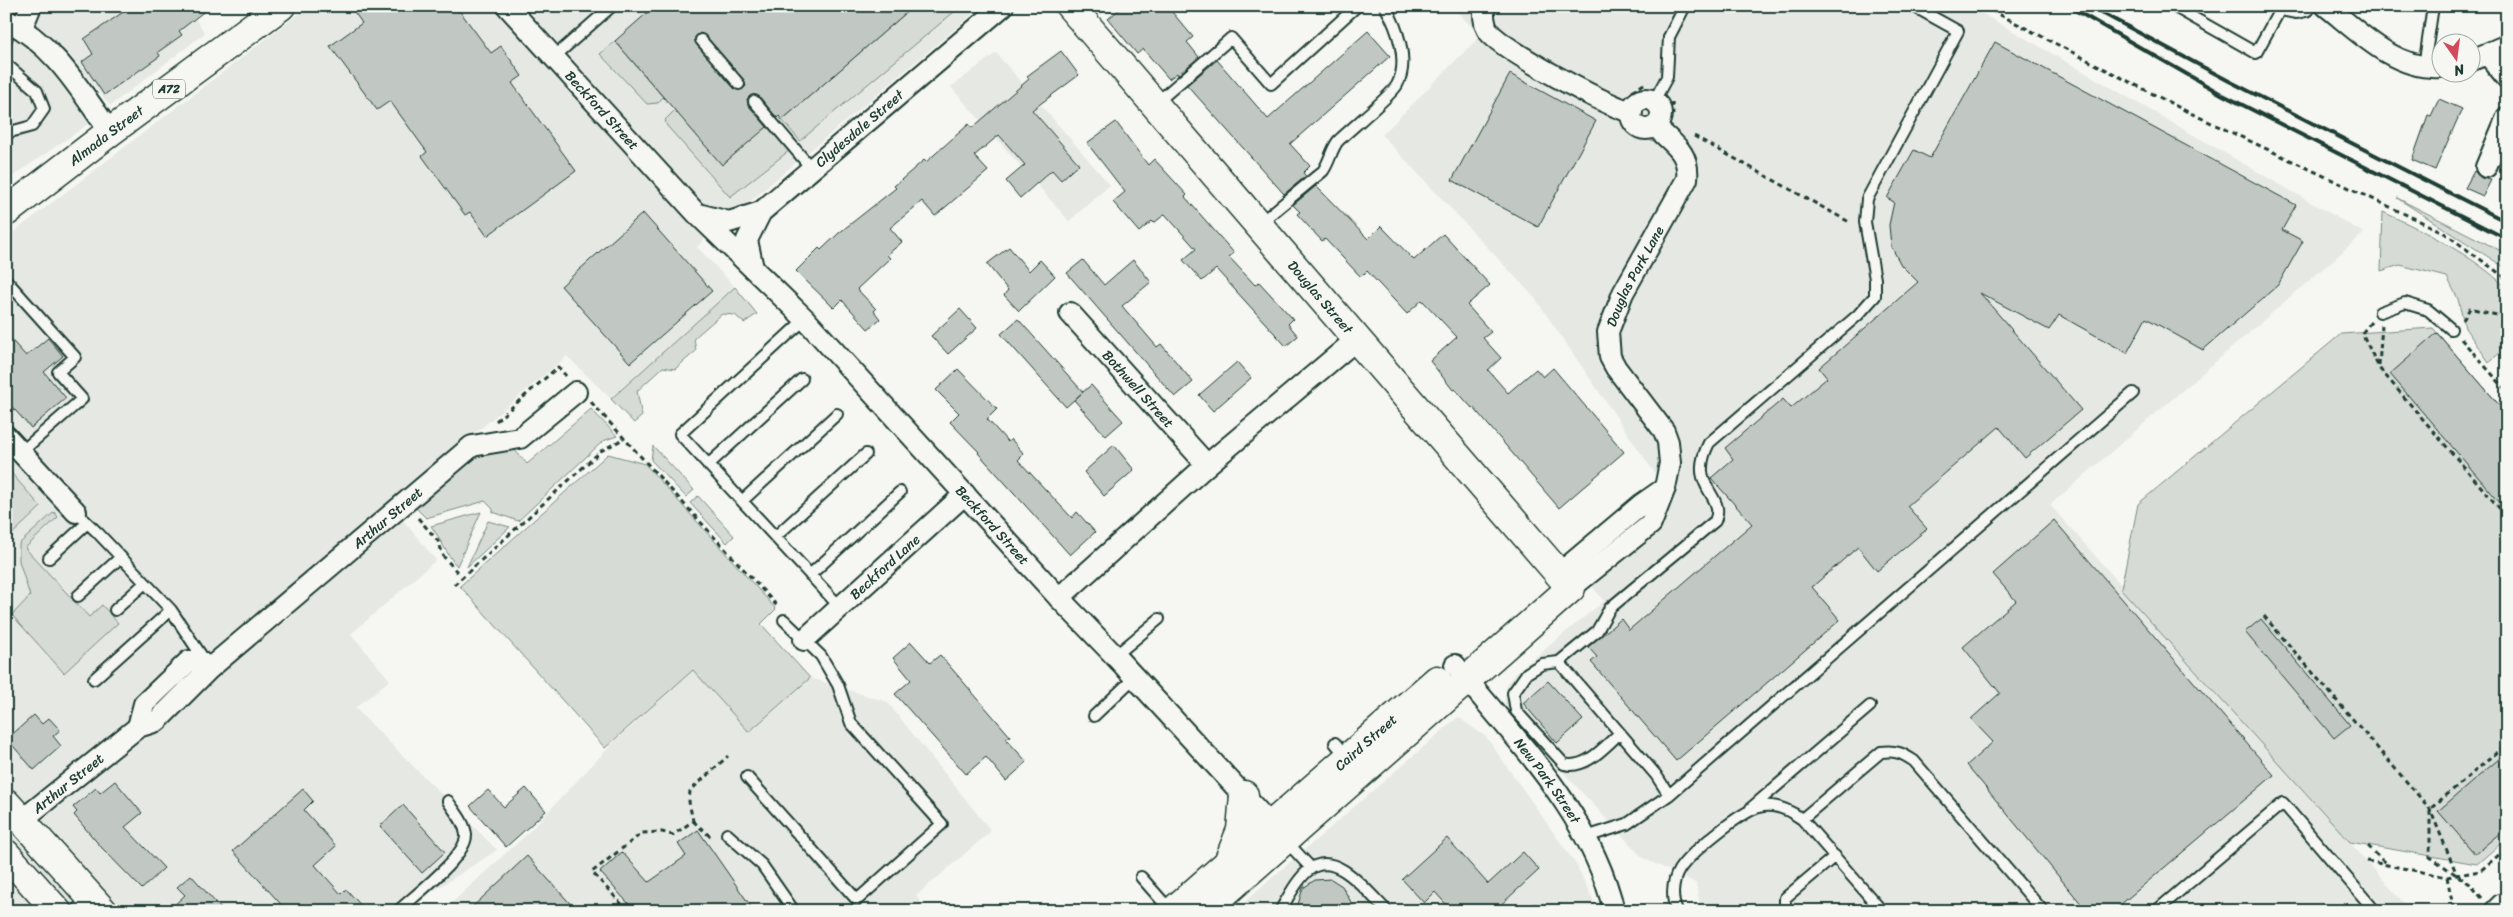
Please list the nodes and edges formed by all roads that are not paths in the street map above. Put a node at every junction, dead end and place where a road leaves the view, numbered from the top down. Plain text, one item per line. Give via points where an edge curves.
1 (31, 6) edge
2 (507, 6) edge
3 (612, 6) edge
4 (1003, 6) edge
5 (1070, 6) edge
6 (1357, 6) edge
7 (1385, 6) edge
8 (1685, 6) edge
9 (1913, 6) edge
10 (2173, 6) edge
11 (2282, 6) edge
12 (2286, 6) edge
13 (2305, 6) edge
14 (2326, 6) edge
15 (2433, 6) edge
16 (1484, 7) edge
17 (266, 11) edge
18 (12, 28) edge
19 (2433, 32) edge
20 (701, 40) dead end
21 (2507, 45) edge
22 (554, 57) junction
23 (2480, 58) edge
24 (2480, 59) edge
25 (2430, 66) edge
26 (7, 67) edge
27 (2507, 78) edge
28 (740, 84) dead end
29 (1663, 99) junction
30 (754, 101) dead end
31 (1154, 104) junction
32 (1632, 112) junction
33 (2507, 117) edge
34 (1654, 126) junction
35 (6, 127) edge
36 (110, 132) junction
37 (2486, 167) dead end
38 (812, 169) junction
39 (6, 212) edge
40 (761, 212) junction
41 (696, 214) junction
42 (1258, 225) junction
43 (753, 268) junction
44 (6, 280) edge
45 (2380, 312) road end
46 (1070, 313) dead end
47 (805, 319) junction
48 (2451, 329) road end
49 (1357, 339) junction
50 (802, 379) dead end
51 (577, 389) road end
52 (2133, 393) dead end
53 (837, 414) dead end
54 (6, 436) edge
55 (21, 452) junction
56 (866, 454) dead end
57 (708, 465) junction
58 (1207, 465) junction
59 (900, 492) dead end
60 (965, 494) junction
61 (742, 501) junction
62 (81, 518) junction
63 (775, 537) junction
64 (121, 557) junction
65 (48, 558) dead end
66 (810, 575) junction
67 (1565, 581) junction
68 (146, 582) junction
69 (78, 596) dead end
70 (1059, 598) junction
71 (840, 608) junction
72 (115, 610) dead end
73 (171, 610) junction
74 (1159, 619) dead end
75 (784, 620) road end
76 (804, 640) junction
77 (1116, 656) junction
78 (1559, 662) junction
79 (210, 668) junction
80 (1461, 672) junction
81 (1135, 676) junction
82 (94, 679) dead end
83 (1870, 706) dead end
84 (1094, 716) dead end
85 (1620, 733) junction
86 (747, 777) dead end
87 (1244, 795) junction
88 (1668, 795) junction
89 (448, 801) dead end
90 (1749, 810) junction
91 (14, 811) edge
92 (1802, 820) junction
93 (1278, 832) junction
94 (727, 834) road end
95 (1586, 837) junction
96 (6, 854) edge
97 (1835, 856) junction
98 (1227, 864) junction
99 (1311, 868) junction
100 (1141, 877) dead end
101 (2499, 900) dead end
102 (90, 906) edge
103 (2491, 909) edge
104 (57, 911) edge
105 (398, 911) edge
106 (794, 911) edge
107 (1172, 911) edge
108 (1204, 911) edge
109 (1280, 911) edge
110 (1386, 911) edge
111 (1614, 911) edge
112 (1677, 911) edge
113 (1785, 911) edge
114 (1882, 911) edge
115 (2043, 911) edge
116 (2156, 911) edge
117 (2375, 911) edge

1 - 18 street
2 - 22 street, Beckford Street
3 - 22 lane
4 - 38 street, Clydesdale Street
5 - 31 street, Douglas Street
6 - 31 lane via 1271,84 1231,38
7 - 42 lane via 1399,37 1402,56 1397,86 1338,141 1323,171
8 - 29 lane via 1670,37
9 - 78 lane via 1958,31 1872,188 1866,205 1866,231 1875,296 1870,304 1709,443 1702,456 1701,471 1706,489 1717,505 1715,521 1610,608 1597,631
10 - 11 lane via 2256,53
12 - 13 street
14 - 25 street via 2392,56
15 - 19 lane
16 - 32 street, Douglas Park Lane via 1488,31 1512,50 1608,104
17 - 36 street, Almada Street / A72
18 - 36 street via 57,57
20 - 28 lane
21 - 23 street
22 - 41 street, Beckford Street
24 - 27 street
26 - 35 lane via 37,91 44,108 32,126 10,132
29 - 32 street via 1640,101
29 - 34 street via 1659,122
30 - 38 lane
31 - 42 street, Douglas Street
32 - 34 street, Douglas Park Lane via 1637,125
33 - 37 street
34 - 67 street, Douglas Park Lane via 1682,150 1687,179 1623,293 1611,321 1608,344 1616,368 1664,431 1670,463 1665,488 1642,504
36 - 39 street, Almada Street / A72
38 - 40 street, Clydesdale Street
40 - 41 street via 729,222
40 - 43 street, Clydesdale Street via 747,240
41 - 43 street, Beckford Street
42 - 49 street, Douglas Street
43 - 47 street, Beckford Street
44 - 55 lane via 75,357 58,372 82,399
45 - 48 lane via 2405,303 2428,310
46 - 58 street, Bothwell Street
47 - 57 lane via 680,434
47 - 60 street, Beckford Street
49 - 58 street
49 - 67 street, Douglas Street
50 - 57 lane
51 - 79 street, Arthur Street via 520,438 472,446
52 - 88 lane
53 - 61 lane
54 - 55 street
55 - 62 street
56 - 63 lane
57 - 61 lane
58 - 70 street
59 - 66 lane
60 - 70 street, Beckford Street
60 - 71 street, Beckford Lane
61 - 63 lane
62 - 64 lane
62 - 65 lane
63 - 66 lane
64 - 68 lane
64 - 69 lane
66 - 71 lane
67 - 80 street, Caird Street
68 - 72 lane
68 - 73 lane
70 - 77 street, Beckford Street
71 - 76 street, Beckford Lane
73 - 79 lane
73 - 82 lane
74 - 77 lane
75 - 76 lane
76 - 86 lane via 821,656 838,685 851,723 942,824 857,900
77 - 81 street, Beckford Street
78 - 85 lane
78 - 85 lane via 1542,664 1527,673 1512,693 1516,712 1522,719 1564,764 1572,766 1582,764
79 - 91 street, Arthur Street via 198,661 189,661 144,704 138,727
80 - 93 street, Caird Street
80 - 93 street, Caird Street via 1341,751
80 - 95 street, New Park Street via 1564,800
81 - 84 lane
81 - 87 street, Beckford Street
83 - 90 lane
85 - 88 lane via 1656,775
87 - 93 street, Beckford Street
87 - 98 street via 1241,830
88 - 95 lane via 1626,824
89 - 105 lane via 466,835 463,847
90 - 92 lane via 1778,807 1791,811
90 - 112 lane via 1679,871 1673,895
91 - 102 street
92 - 97 lane
92 - 115 lane via 1881,752 1893,750 1904,754 1914,761
93 - 98 street, Caird Street
93 - 99 lane
93 - 108 street, Caird Street
94 - 106 lane via 762,865
95 - 111 street, New Park Street via 1604,876
96 - 104 street
97 - 113 lane via 1785,898
97 - 114 lane
98 - 107 street, Caird Street
99 - 109 lane
99 - 110 lane via 1321,864 1337,865
100 - 107 lane
101 - 103 lane
116 - 117 lane via 2283,803

